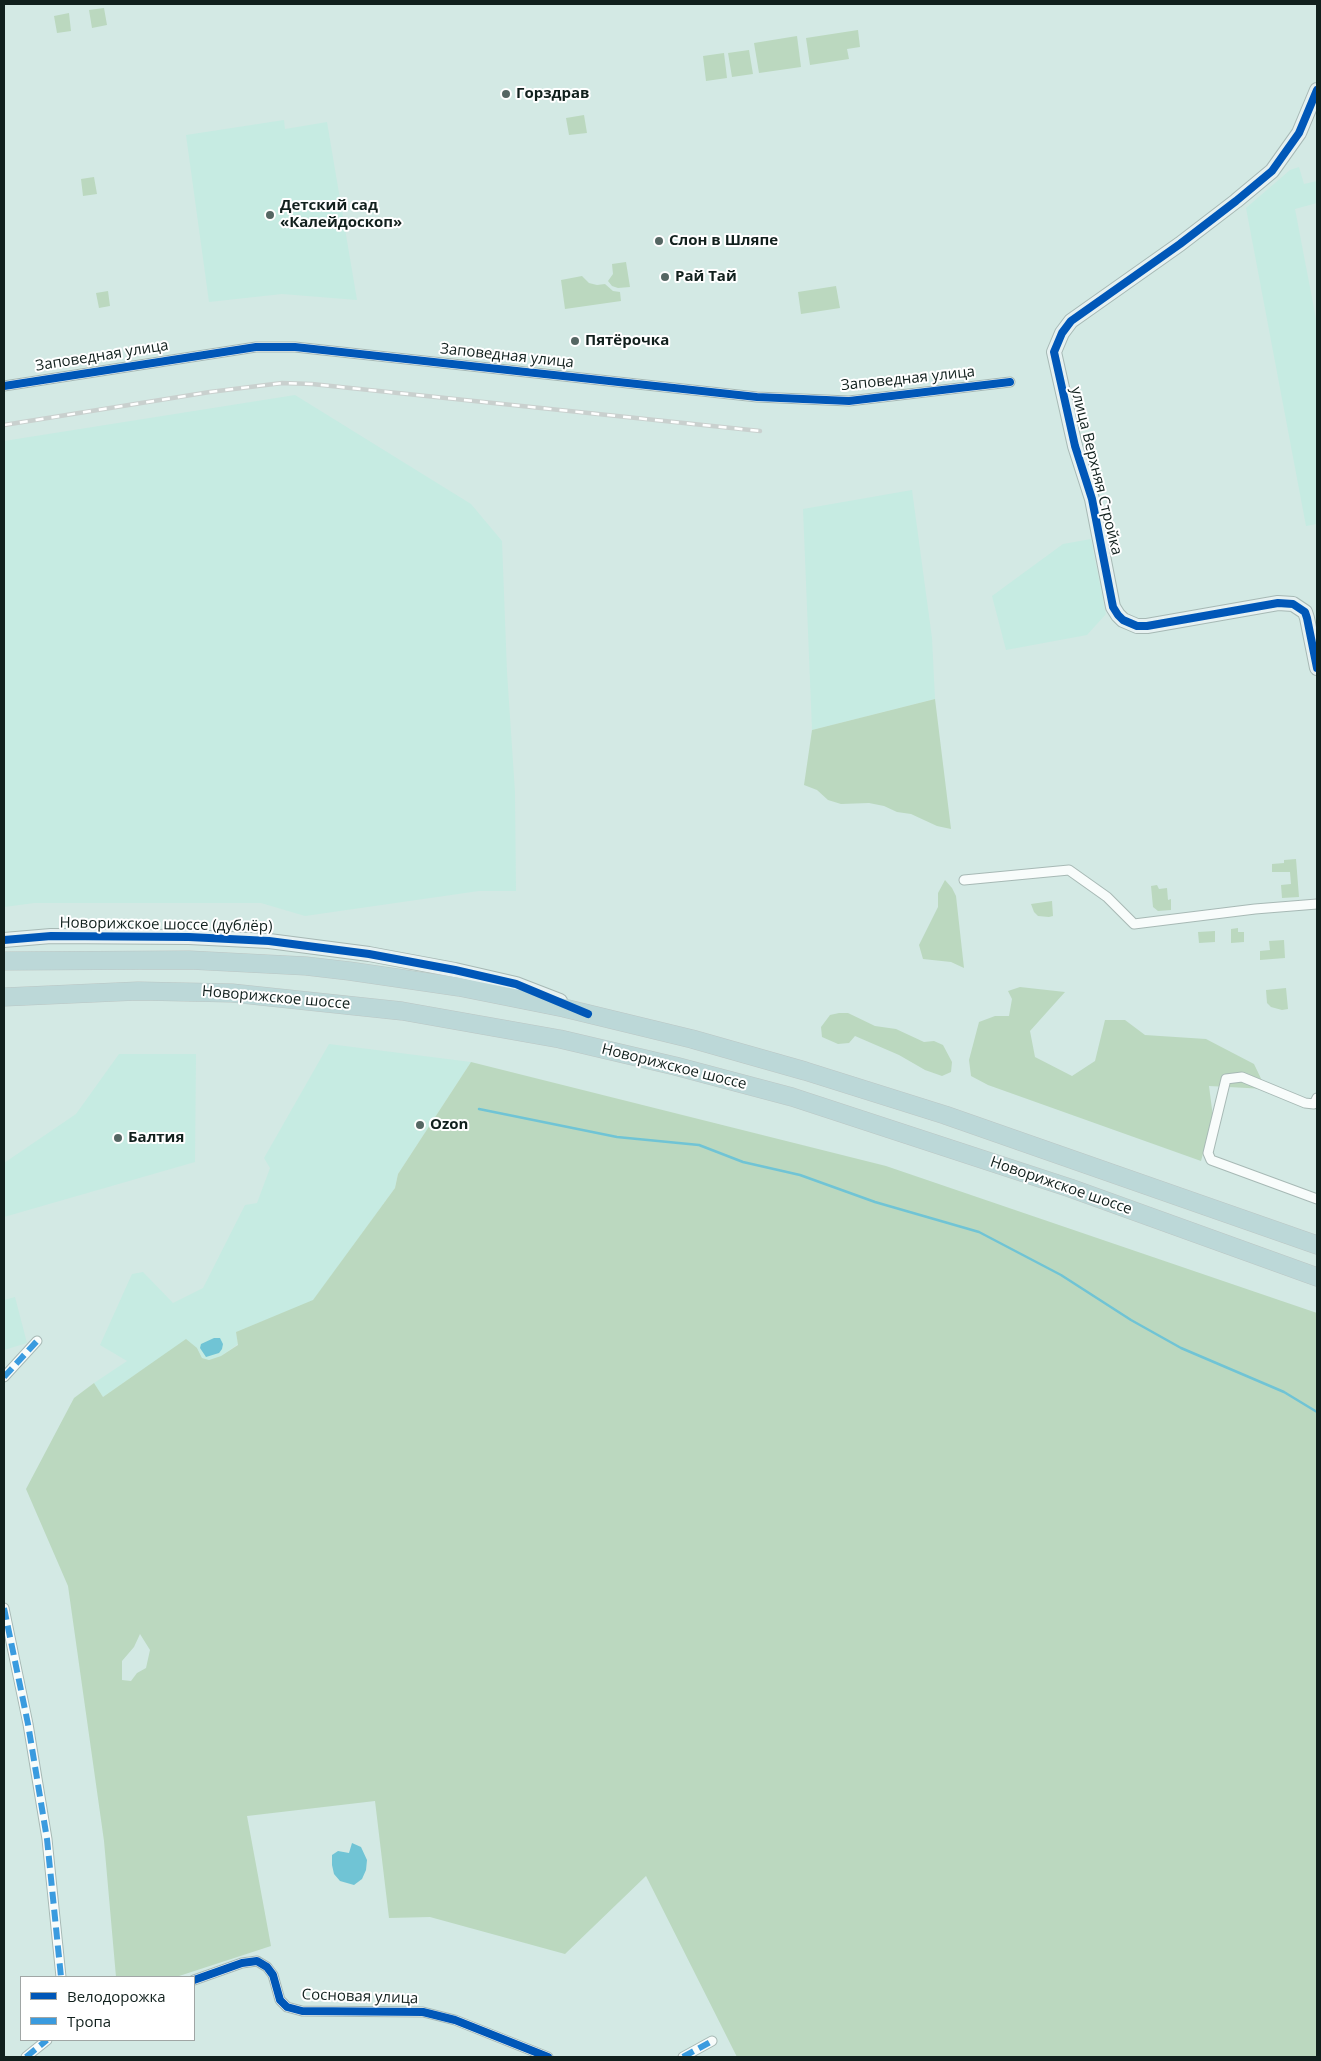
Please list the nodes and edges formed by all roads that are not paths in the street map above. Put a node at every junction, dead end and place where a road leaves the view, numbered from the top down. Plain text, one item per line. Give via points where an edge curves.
1 (1317, 90) edge
2 (1010, 382) dead end
3 (4, 386) edge
4 (1317, 668) edge
5 (964, 880) dead end
6 (1317, 904) edge
7 (4, 940) edge
8 (4, 961) edge
9 (4, 997) edge
10 (588, 1014) junction
11 (1317, 1098) edge
12 (1317, 1199) edge
13 (1317, 1246) edge
14 (1317, 1277) edge
15 (37, 1341) dead end
16 (4, 1377) edge
17 (4, 1608) edge
18 (61, 1976) edge
19 (195, 1980) edge
20 (46, 2041) edge
21 (712, 2041) dead end
22 (26, 2057) edge
23 (548, 2057) edge
24 (684, 2057) edge

1 - 4 street, улица Верхняя Стройка via 1291,146 1272,171 1180,244 1071,321 1054,352 1092,499 1113,607 1118,615 1137,626 1146,626 1278,603 1294,604 1305,612
2 - 3 street, Заповедная улица via 849,401 794,399 295,348 256,347
5 - 6 street via 1069,870 1107,897 1134,924
7 - 10 street, Новорижское шоссе (дублёр) via 52,936 278,942 369,954 516,984
8 - 10 highway, Новорижское шоссе via 189,960 306,966 458,987
9 - 14 highway, Новорижское шоссе via 138,991 232,993 402,1010 560,1039 792,1097 1070,1188
10 - 13 highway, Новорижское шоссе via 777,1063 945,1115
11 - 12 street via 1314,1104 1304,1102 1242,1077 1226,1079 1208,1153 1211,1160
15 - 16 street
17 - 18 street via 47,1839
19 - 23 street, Сосновая улица via 242,1962 258,1960 273,1975 280,2000 287,2007 302,2011 422,2012 455,2020
20 - 22 street
21 - 24 street

